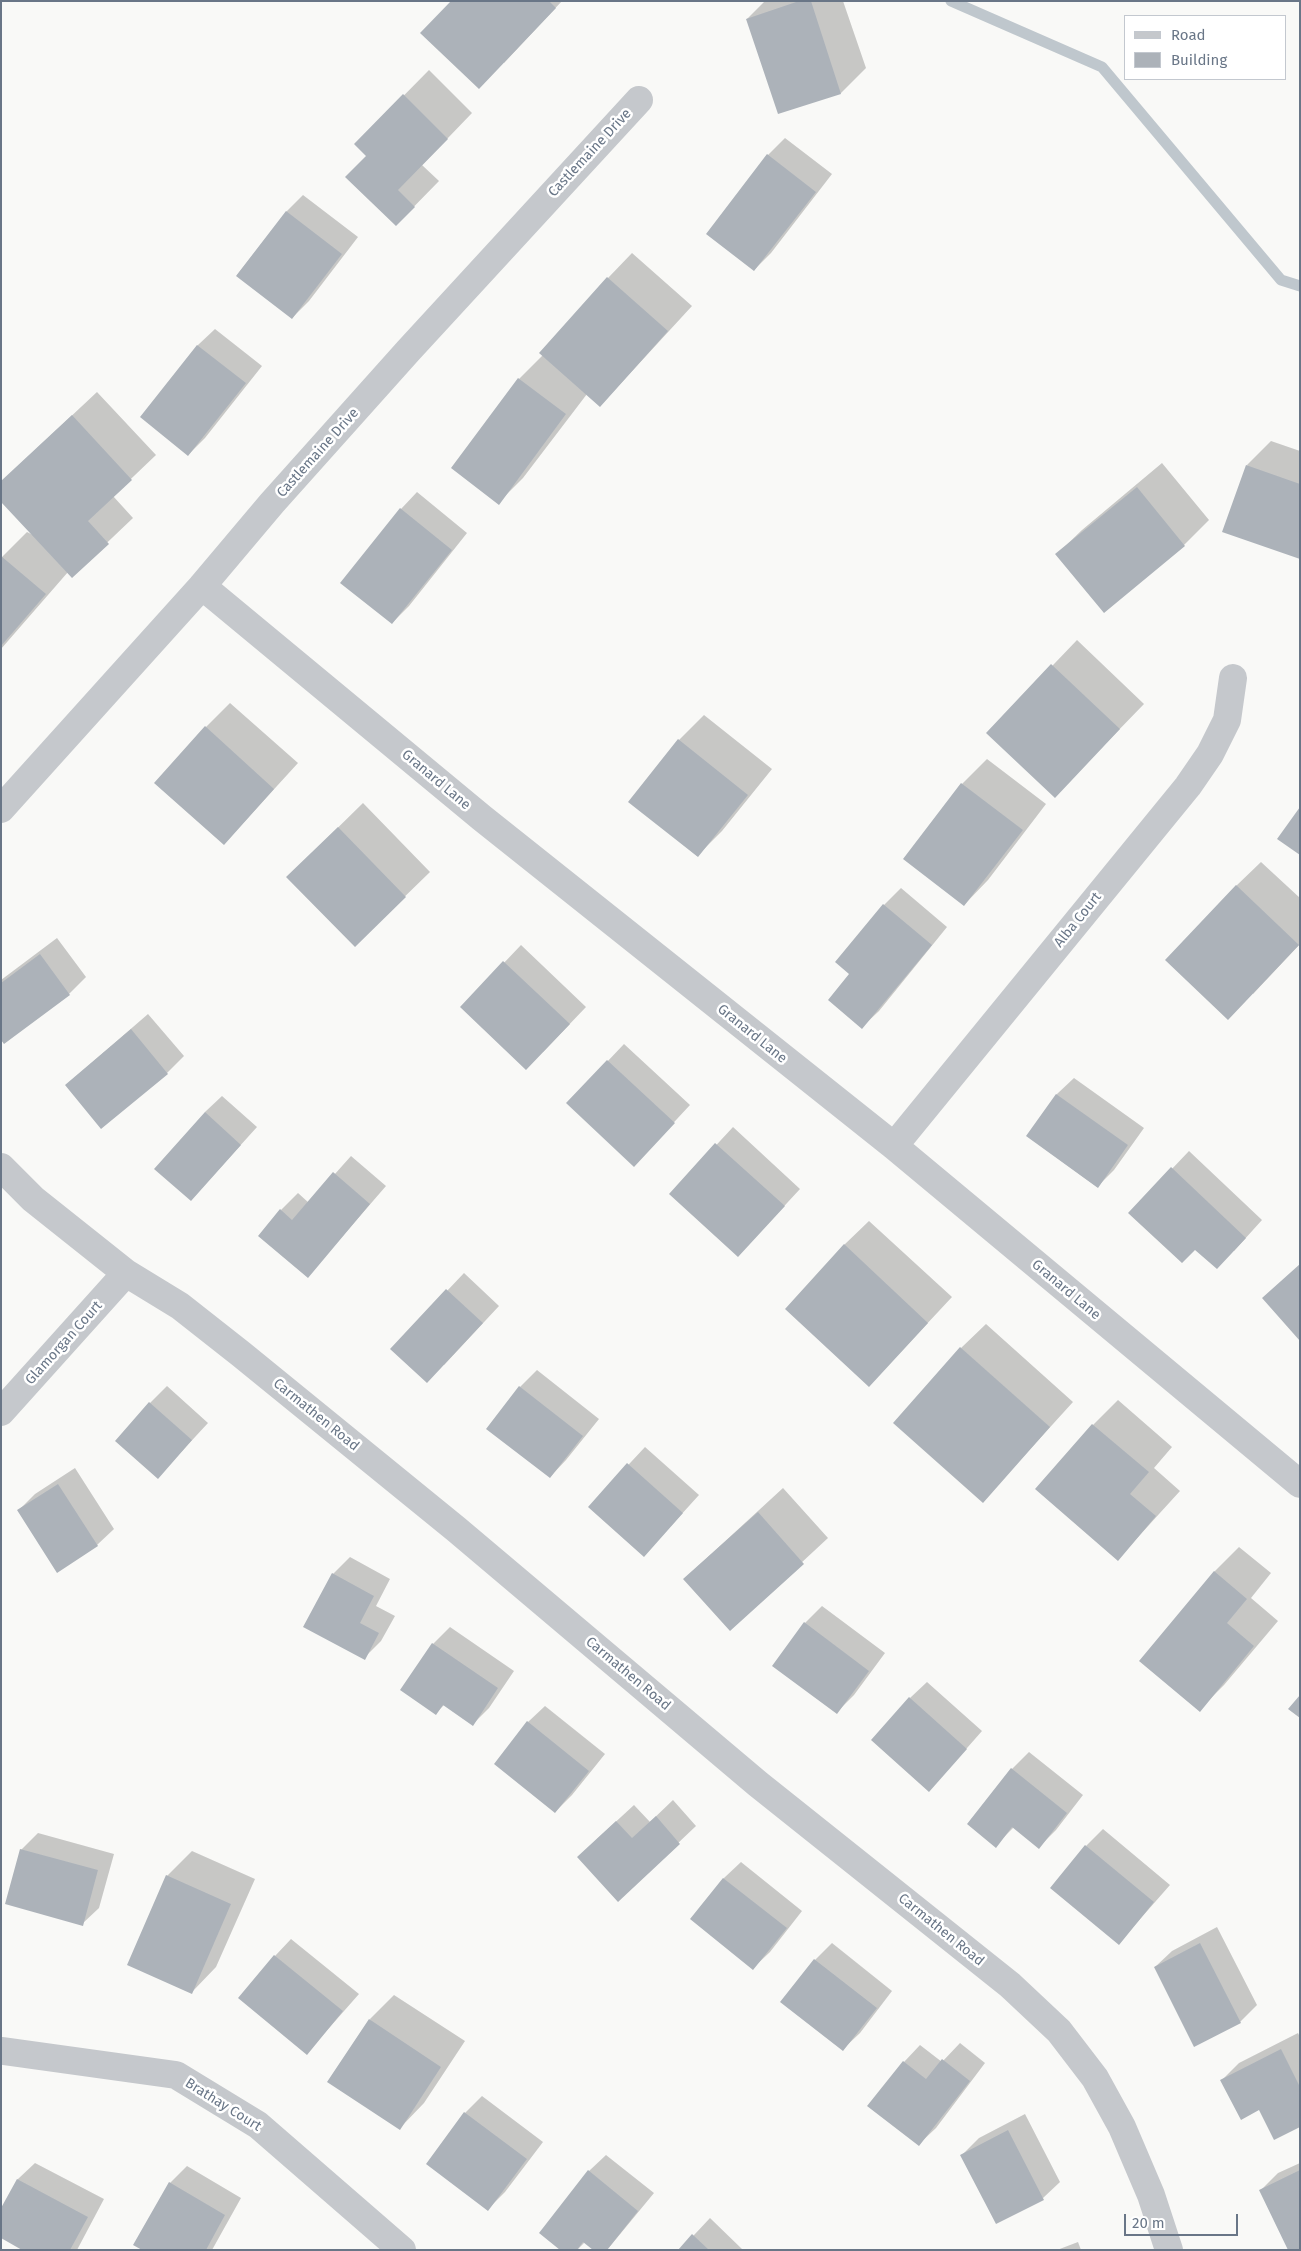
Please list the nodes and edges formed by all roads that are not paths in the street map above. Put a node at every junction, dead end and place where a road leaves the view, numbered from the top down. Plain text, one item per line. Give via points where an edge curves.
1 (639, 100) dead end
2 (202, 586) junction
3 (1233, 678) dead end
4 (1, 809) edge
5 (894, 1146) junction
6 (1, 1167) edge
7 (126, 1273) junction
8 (1, 1412) edge
9 (1300, 1484) edge
10 (3, 2052) dead end
11 (402, 2250) edge
12 (1169, 2250) edge

1 - 2 street, Castlemaine Drive via 408,351
2 - 4 street, Castlemaine Drive
2 - 5 street, Granard Lane via 482,818
3 - 5 street, Alba Court via 1227,720 1210,754 1188,786
5 - 9 street, Granard Lane
6 - 7 street, Carmathen Road via 33,1199
7 - 8 street, Glamorgan Court
7 - 12 street, Carmathen Road via 180,1306 242,1354 456,1528 758,1784 1010,1986 1052,2024 1094,2078 1122,2127
10 - 11 street, Brathay Court via 176,2074 258,2124

